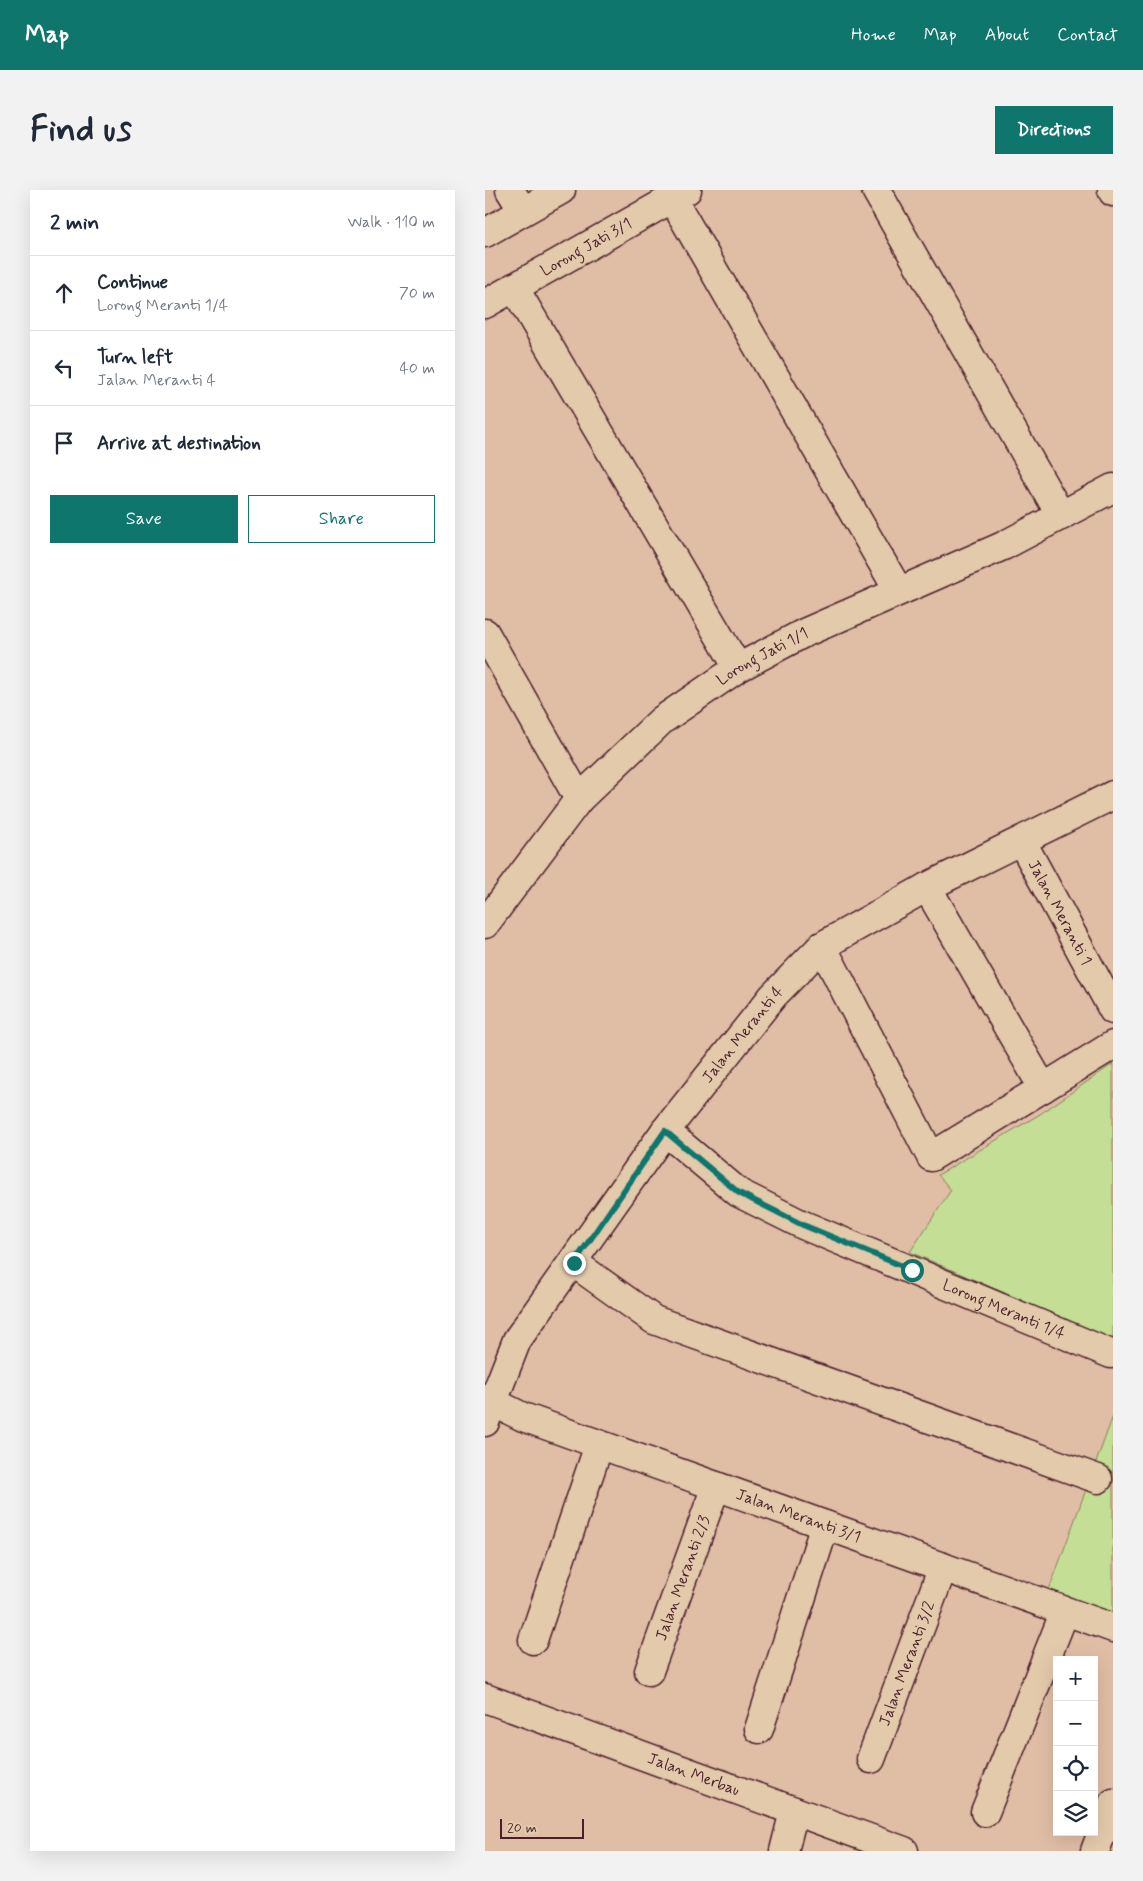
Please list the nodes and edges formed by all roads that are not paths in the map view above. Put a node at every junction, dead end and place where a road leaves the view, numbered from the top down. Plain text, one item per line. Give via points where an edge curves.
1 (561, 190) edge
2 (876, 190) edge
3 (679, 194) edge
4 (517, 201) edge
5 (485, 232) edge
6 (514, 287) junction
7 (485, 304) edge
8 (1113, 488) edge
9 (1061, 516) junction
10 (898, 590) junction
11 (485, 633) edge
12 (738, 668) junction
13 (1113, 795) edge
14 (579, 799) junction
15 (1022, 842) junction
16 (927, 887) junction
17 (485, 924) edge
18 (822, 946) junction
19 (1113, 1010) edge
20 (1113, 1045) edge
21 (1043, 1088) junction
22 (665, 1131) junction
23 (574, 1263) junction
24 (1111, 1354) dead end
25 (488, 1408) edge
26 (599, 1445) junction
27 (1098, 1479) dead end
28 (716, 1486) junction
29 (825, 1525) junction
30 (943, 1567) junction
31 (1065, 1611) junction
32 (1113, 1628) edge
33 (533, 1640) dead end
34 (649, 1671) dead end
35 (485, 1698) edge
36 (759, 1729) dead end
37 (871, 1759) dead end
38 (1113, 1803) edge
39 (794, 1812) junction
40 (985, 1812) dead end
41 (784, 1851) edge
42 (904, 1851) edge
43 (1095, 1851) edge

1 - 4 street
2 - 9 street
3 - 6 street, Lorong Jati 3/1
3 - 10 street
4 - 5 street
6 - 7 street, Lorong Jati 3/1
6 - 12 street
8 - 9 street, Lorong Jati 1/1
9 - 10 street, Lorong Jati 1/1 via 1003,546
10 - 12 street, Lorong Jati 1/1 via 804,633
11 - 14 street
12 - 14 street, Lorong Jati 1/1 via 662,720
13 - 15 street, Jalan Meranti 4
14 - 17 street, Lorong Jati 1/1
15 - 16 street, Jalan Meranti 4
15 - 19 street, Jalan Meranti 1
16 - 18 street, Jalan Meranti 4
16 - 21 street
18 - 21 street via 931,1158
18 - 22 street, Jalan Meranti 4 via 773,996
20 - 21 street
22 - 23 street, Jalan Meranti 4
22 - 24 street, Lorong Meranti 1/4 via 739,1193 803,1225
23 - 25 street, Jalan Meranti 4 via 517,1340
23 - 27 street via 655,1320
25 - 26 street, Jalan Meranti 3/1 via 523,1417
26 - 28 street, Jalan Meranti 3/1
26 - 33 street
28 - 29 street, Jalan Meranti 3/1
28 - 34 street, Jalan Meranti 2/3
29 - 30 street, Jalan Meranti 3/1
29 - 36 street
30 - 31 street, Jalan Meranti 3/1
30 - 37 street, Jalan Meranti 3/2
31 - 32 street, Jalan Meranti 3/1
31 - 40 street
35 - 39 street, Jalan Merbau
38 - 43 street
39 - 41 street
39 - 42 street, Jalan Merbau

